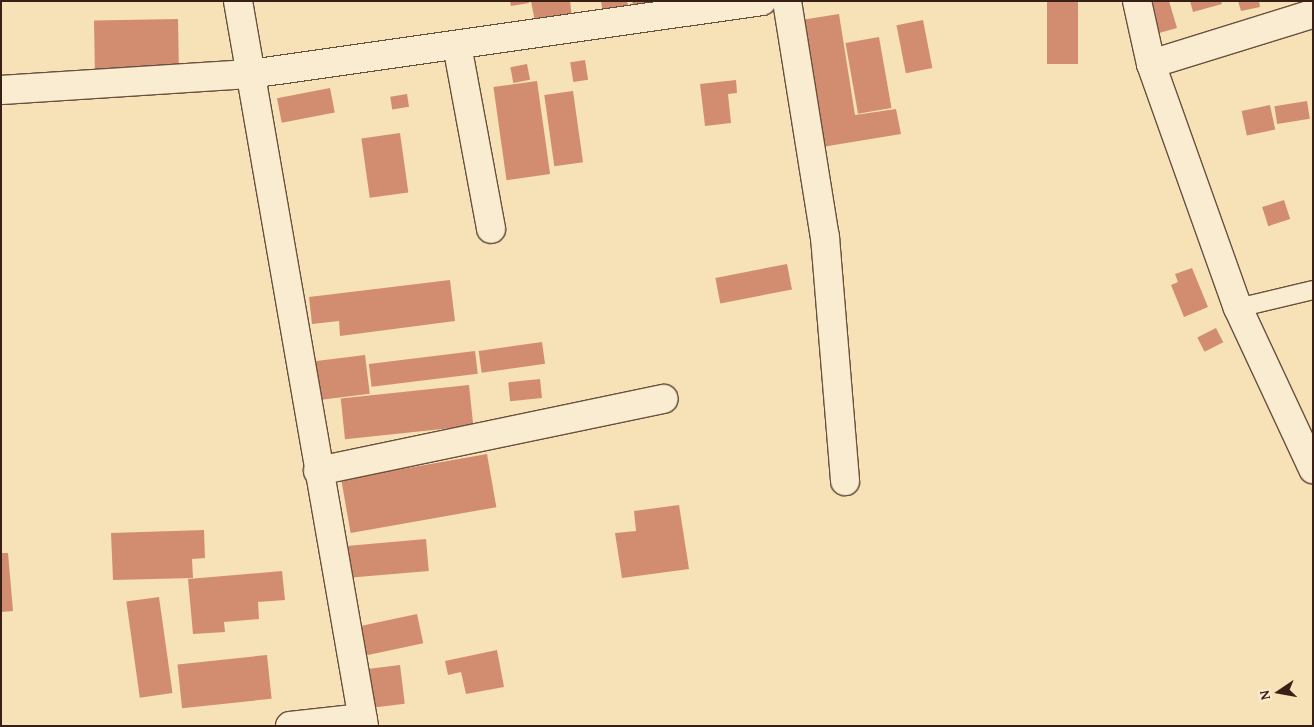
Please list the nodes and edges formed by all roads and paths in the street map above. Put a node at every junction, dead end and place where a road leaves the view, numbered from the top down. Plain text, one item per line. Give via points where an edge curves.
1 (238, 1) edge
2 (762, 1) edge
3 (787, 1) edge
4 (1136, 1) edge
5 (1313, 14) edge
6 (457, 45) junction
7 (1151, 64) junction
8 (250, 74) junction
9 (1, 90) edge
10 (491, 229) dead end
11 (1313, 290) edge
12 (1238, 308) junction
13 (664, 400) dead end
14 (1313, 469) edge
15 (318, 470) junction
16 (845, 481) dead end
17 (364, 722) edge
18 (290, 726) edge

1 - 8 street
2 - 6 street
3 - 16 street via 825,237
4 - 7 street
5 - 7 street
6 - 8 street
6 - 10 street
7 - 12 street
8 - 9 street
8 - 15 street
11 - 12 lane
12 - 14 street
13 - 15 street
15 - 17 street
17 - 18 street

